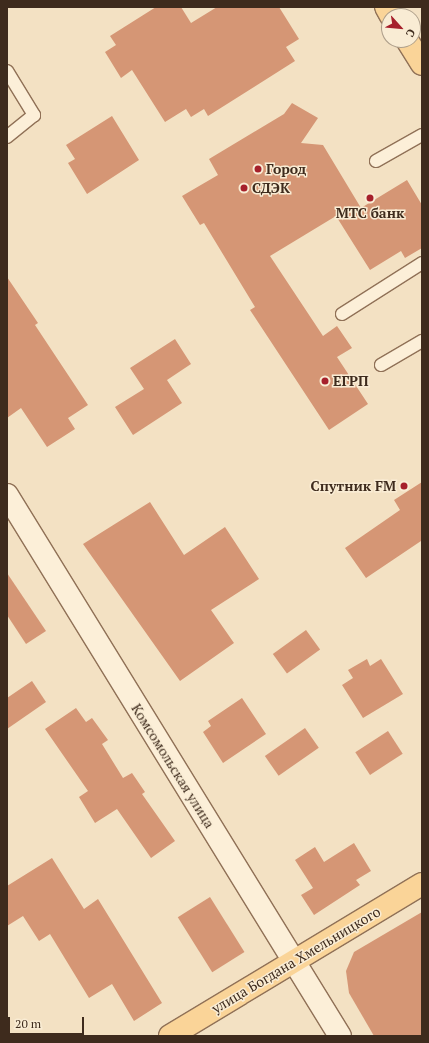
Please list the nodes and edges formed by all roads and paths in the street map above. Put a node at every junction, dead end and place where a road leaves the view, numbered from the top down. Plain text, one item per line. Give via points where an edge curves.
1 (411, 48) edge
2 (422, 64) edge
3 (7, 71) edge
4 (422, 135) edge
5 (7, 137) edge
6 (376, 161) dead end
7 (422, 264) edge
8 (342, 314) dead end
9 (422, 341) edge
10 (381, 365) dead end
11 (7, 495) edge
12 (422, 884) edge
13 (294, 960) junction
14 (170, 1036) edge
15 (340, 1036) edge

1 - 2 main road
3 - 5 lane via 34,115
4 - 6 lane
7 - 8 lane
9 - 10 lane
11 - 13 street, Комсомольская улица
12 - 13 main road, улица Богдана Хмельницкого
13 - 14 main road, улица Богдана Хмельницкого
13 - 15 street, Комсомольская улица

